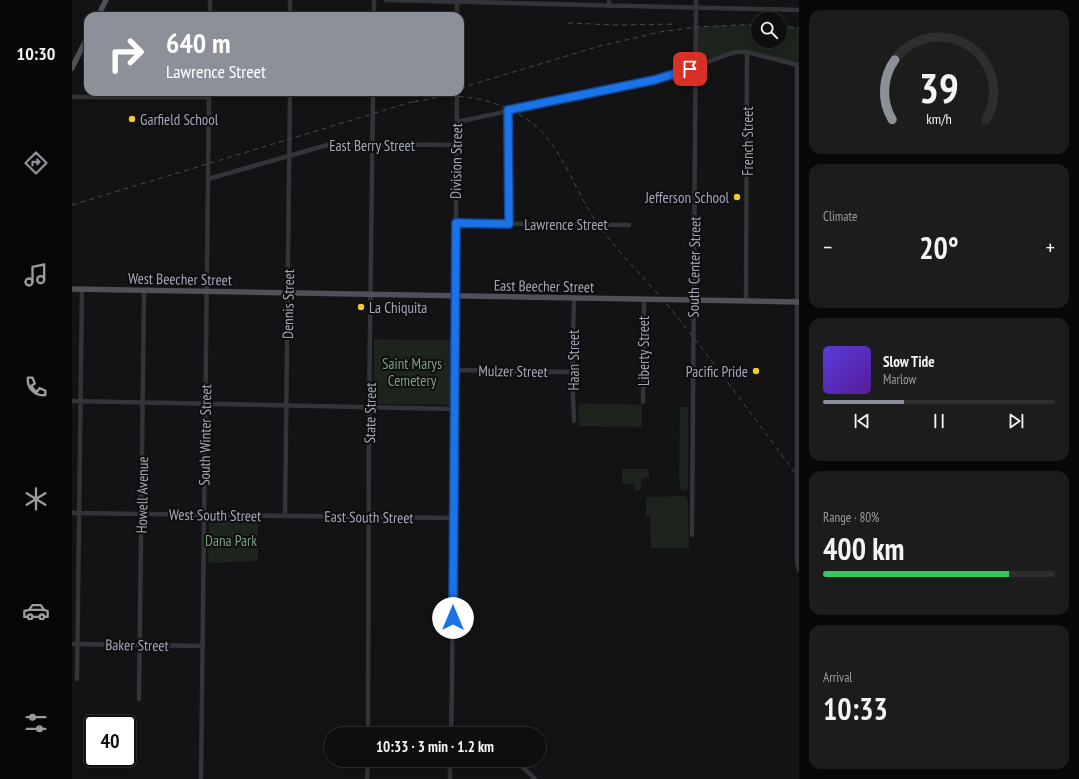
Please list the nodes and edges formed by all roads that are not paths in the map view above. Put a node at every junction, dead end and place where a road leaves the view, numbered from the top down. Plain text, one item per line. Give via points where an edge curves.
1 (106, 0) edge
2 (210, 0) edge
3 (290, 0) edge
4 (374, 0) edge
5 (386, 0) edge
6 (609, 0) edge
7 (696, 0) edge
8 (457, 1) edge
9 (609, 6) junction
10 (696, 8) junction
11 (799, 10) edge
12 (100, 12) edge
13 (210, 12) edge
14 (290, 12) edge
15 (374, 12) edge
16 (457, 12) edge
17 (84, 44) edge
18 (747, 52) junction
19 (798, 65) edge
20 (696, 67) junction
21 (72, 68) edge
22 (140, 96) edge
23 (209, 96) edge
24 (290, 96) edge
25 (373, 96) edge
26 (456, 96) edge
27 (72, 97) edge
28 (508, 110) junction
29 (456, 122) junction
30 (372, 144) junction
31 (456, 145) junction
32 (289, 155) junction
33 (208, 179) junction
34 (456, 223) junction
35 (509, 224) junction
36 (629, 225) dead end
37 (72, 289) edge
38 (82, 289) junction
39 (144, 290) junction
40 (206, 292) junction
41 (288, 293) junction
42 (370, 295) junction
43 (455, 297) junction
44 (574, 299) junction
45 (644, 300) junction
46 (694, 301) junction
47 (746, 302) junction
48 (798, 302) edge
49 (454, 370) junction
50 (572, 372) junction
51 (72, 401) edge
52 (81, 401) junction
53 (643, 402) dead end
54 (143, 403) junction
55 (205, 404) junction
56 (286, 406) junction
57 (369, 407) junction
58 (454, 408) junction
59 (574, 421) dead end
60 (72, 513) edge
61 (79, 513) junction
62 (142, 514) junction
63 (203, 515) junction
64 (285, 516) junction
65 (368, 517) junction
66 (452, 518) junction
67 (692, 535) dead end
68 (799, 570) edge
69 (74, 644) edge
70 (140, 645) junction
71 (203, 646) junction
72 (77, 679) dead end
73 (139, 699) dead end
74 (368, 727) edge
75 (451, 727) edge
76 (368, 767) edge
77 (450, 767) edge
78 (523, 767) edge
79 (201, 779) edge
80 (368, 779) edge
81 (450, 779) edge
82 (535, 779) edge

1 - 12 main road
2 - 13 street
3 - 14 street
4 - 15 street
5 - 8 street
6 - 9 street
7 - 10 street, South Center Street
8 - 9 street
8 - 16 street
9 - 10 street
10 - 11 street
10 - 20 street, South Center Street
17 - 21 main road
18 - 19 street
18 - 20 street via 736,52
18 - 47 street, French Street
19 - 48 street
20 - 28 street via 654,80
20 - 46 street, South Center Street
22 - 27 street
23 - 33 street, South Winter Street
24 - 32 street, Dennis Street
25 - 30 street, State Street
26 - 29 street, Division Street
28 - 29 street
28 - 35 street
29 - 31 street, Division Street
30 - 31 street, East Berry Street
30 - 32 street, East Berry Street via 331,144
30 - 42 street, State Street
31 - 34 street, Division Street
32 - 33 street, East Berry Street
32 - 41 street, Dennis Street
33 - 40 street, South Winter Street
34 - 35 street, Lawrence Street
34 - 43 street, Division Street
35 - 36 street, Lawrence Street
37 - 38 main road, West Beecher Street
38 - 39 main road, West Beecher Street
38 - 52 street
39 - 40 main road, West Beecher Street
39 - 54 street, Howell Avenue
40 - 41 main road, West Beecher Street
40 - 55 street, South Winter Street
41 - 42 main road, East Beecher Street
41 - 56 street, Dennis Street
42 - 43 main road, East Beecher Street
42 - 57 street, State Street
43 - 44 main road, East Beecher Street
43 - 49 street, Division Street
44 - 45 main road, East Beecher Street
44 - 50 street, Haan Street
45 - 46 main road, East Beecher Street
45 - 53 street, Liberty Street
46 - 47 main road, East Beecher Street
46 - 67 street, South Center Street
47 - 48 main road, East Beecher Street
48 - 68 street
49 - 50 street, Mulzer Street
49 - 58 street, Division Street
50 - 59 street, Haan Street
51 - 52 street
52 - 54 street
52 - 61 street
54 - 55 street
54 - 62 street, Howell Avenue
55 - 56 street
55 - 63 street, South Winter Street
56 - 57 street
56 - 64 street, Dennis Street
57 - 58 street
57 - 65 street, State Street
58 - 66 street, Division Street
60 - 61 street, West South Street
61 - 62 street, West South Street
61 - 69 street
62 - 63 street, West South Street
62 - 70 street, Howell Avenue
63 - 64 street, West South Street
63 - 71 street, South Winter Street
64 - 65 street, East South Street
65 - 66 street, East South Street
65 - 74 street, State Street
66 - 75 street, Division Street
69 - 70 street, Baker Street
69 - 72 street
70 - 71 street, Baker Street
70 - 73 street, Howell Avenue
71 - 79 street, South Winter Street
76 - 80 street
77 - 81 street
78 - 82 street

